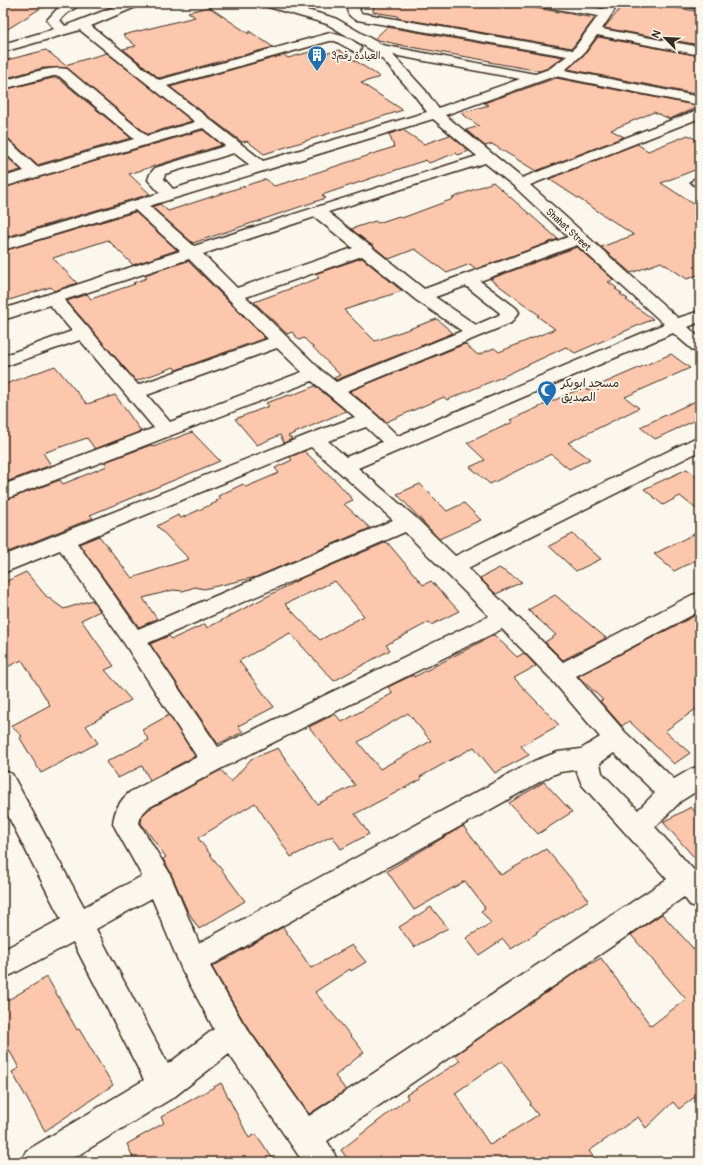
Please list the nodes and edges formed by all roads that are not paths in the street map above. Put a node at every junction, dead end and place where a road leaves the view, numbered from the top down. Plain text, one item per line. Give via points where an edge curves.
1 (76, 3) edge
2 (134, 3) edge
3 (269, 3) edge
4 (359, 3) edge
5 (688, 3) edge
6 (551, 4) edge
7 (700, 5) edge
8 (609, 8) edge
9 (82, 25) junction
10 (63, 31) junction
11 (594, 31) junction
12 (3, 48) edge
13 (700, 51) edge
14 (373, 52) junction
15 (576, 54) junction
16 (554, 72) junction
17 (534, 78) junction
18 (158, 84) junction
19 (3, 85) edge
20 (397, 86) dead end
21 (420, 93) junction
22 (700, 101) edge
23 (700, 113) edge
24 (435, 114) junction
25 (206, 123) junction
26 (143, 140) junction
27 (3, 143) edge
28 (237, 147) junction
29 (486, 158) junction
30 (261, 167) junction
31 (34, 173) junction
32 (3, 182) edge
33 (520, 184) junction
34 (170, 194) junction
35 (138, 204) junction
36 (317, 211) junction
37 (579, 239) junction
38 (3, 245) edge
39 (366, 249) junction
40 (192, 254) junction
41 (469, 280) junction
42 (234, 295) junction
43 (422, 296) junction
44 (53, 298) junction
45 (3, 315) edge
46 (700, 316) edge
47 (676, 325) junction
48 (474, 331) junction
49 (83, 333) junction
50 (279, 340) junction
51 (700, 347) edge
52 (3, 362) edge
53 (314, 374) junction
54 (334, 390) junction
55 (134, 393) junction
56 (369, 419) junction
57 (166, 430) junction
58 (314, 439) junction
59 (395, 444) junction
60 (695, 452) edge
61 (344, 466) junction
62 (3, 493) edge
63 (408, 522) junction
64 (64, 540) junction
65 (3, 565) edge
66 (452, 567) junction
67 (700, 601) edge
68 (505, 618) junction
69 (134, 640) junction
70 (560, 674) junction
71 (616, 739) junction
72 (586, 759) junction
73 (213, 761) junction
74 (700, 776) edge
75 (3, 781) edge
76 (672, 793) junction
77 (638, 827) junction
78 (159, 881) junction
79 (693, 888) edge
80 (78, 924) junction
81 (192, 961) junction
82 (3, 965) edge
83 (232, 1033) junction
84 (163, 1086) junction
85 (304, 1138) junction
86 (37, 1162) edge
87 (322, 1162) edge

1 - 10 street via 53,20
2 - 9 street
3 - 14 street via 331,21
4 - 15 street via 353,8 357,16
5 - 7 street
6 - 8 street
8 - 11 street
9 - 10 street
9 - 18 street
10 - 12 street
11 - 13 street
11 - 15 street
14 - 17 street
14 - 18 street via 330,37
14 - 21 street, Shahat Street via 389,58
15 - 16 street via 566,65
16 - 17 street
16 - 22 street
17 - 24 street
18 - 25 street
19 - 26 street via 62,72
20 - 21 street
21 - 24 street, Shahat Street
23 - 33 street
24 - 29 street, Shahat Street
24 - 30 street
25 - 26 street
25 - 28 street
26 - 31 street
27 - 31 street
28 - 30 street
28 - 34 street via 160,171 156,180
29 - 33 street, Shahat Street
29 - 36 street
30 - 34 street
31 - 32 street
33 - 37 street, Shahat Street
34 - 35 street
35 - 38 street
35 - 40 street
36 - 39 street
36 - 40 street
37 - 41 street
37 - 47 street, Shahat Street
39 - 42 street
39 - 43 street
40 - 42 street
40 - 44 street
41 - 43 street
41 - 48 street via 510,312 505,319
42 - 50 street
43 - 48 street
44 - 45 street
44 - 49 street
46 - 47 street
47 - 51 street, Shahat Street
47 - 59 street
48 - 54 street
49 - 52 street
49 - 55 street
50 - 53 street
50 - 55 street
53 - 54 street
53 - 57 street
54 - 56 street
55 - 57 street
56 - 58 street
56 - 59 street
57 - 62 street
58 - 61 street
58 - 64 street
59 - 61 street
60 - 66 street
61 - 63 street
63 - 66 street
63 - 69 street
64 - 65 street
64 - 69 street
66 - 68 street
67 - 70 street
68 - 70 street
68 - 73 street
69 - 73 street
70 - 71 street
71 - 72 street
71 - 76 street
72 - 77 street via 591,778
72 - 81 street via 558,762 543,768
73 - 78 street via 139,800 130,808 126,824
74 - 76 street
75 - 80 street
76 - 77 street
77 - 79 street
78 - 80 street
78 - 81 street
79 - 85 street
80 - 82 street
80 - 84 street
81 - 83 street
83 - 84 street
83 - 85 street
84 - 86 street
85 - 87 street

